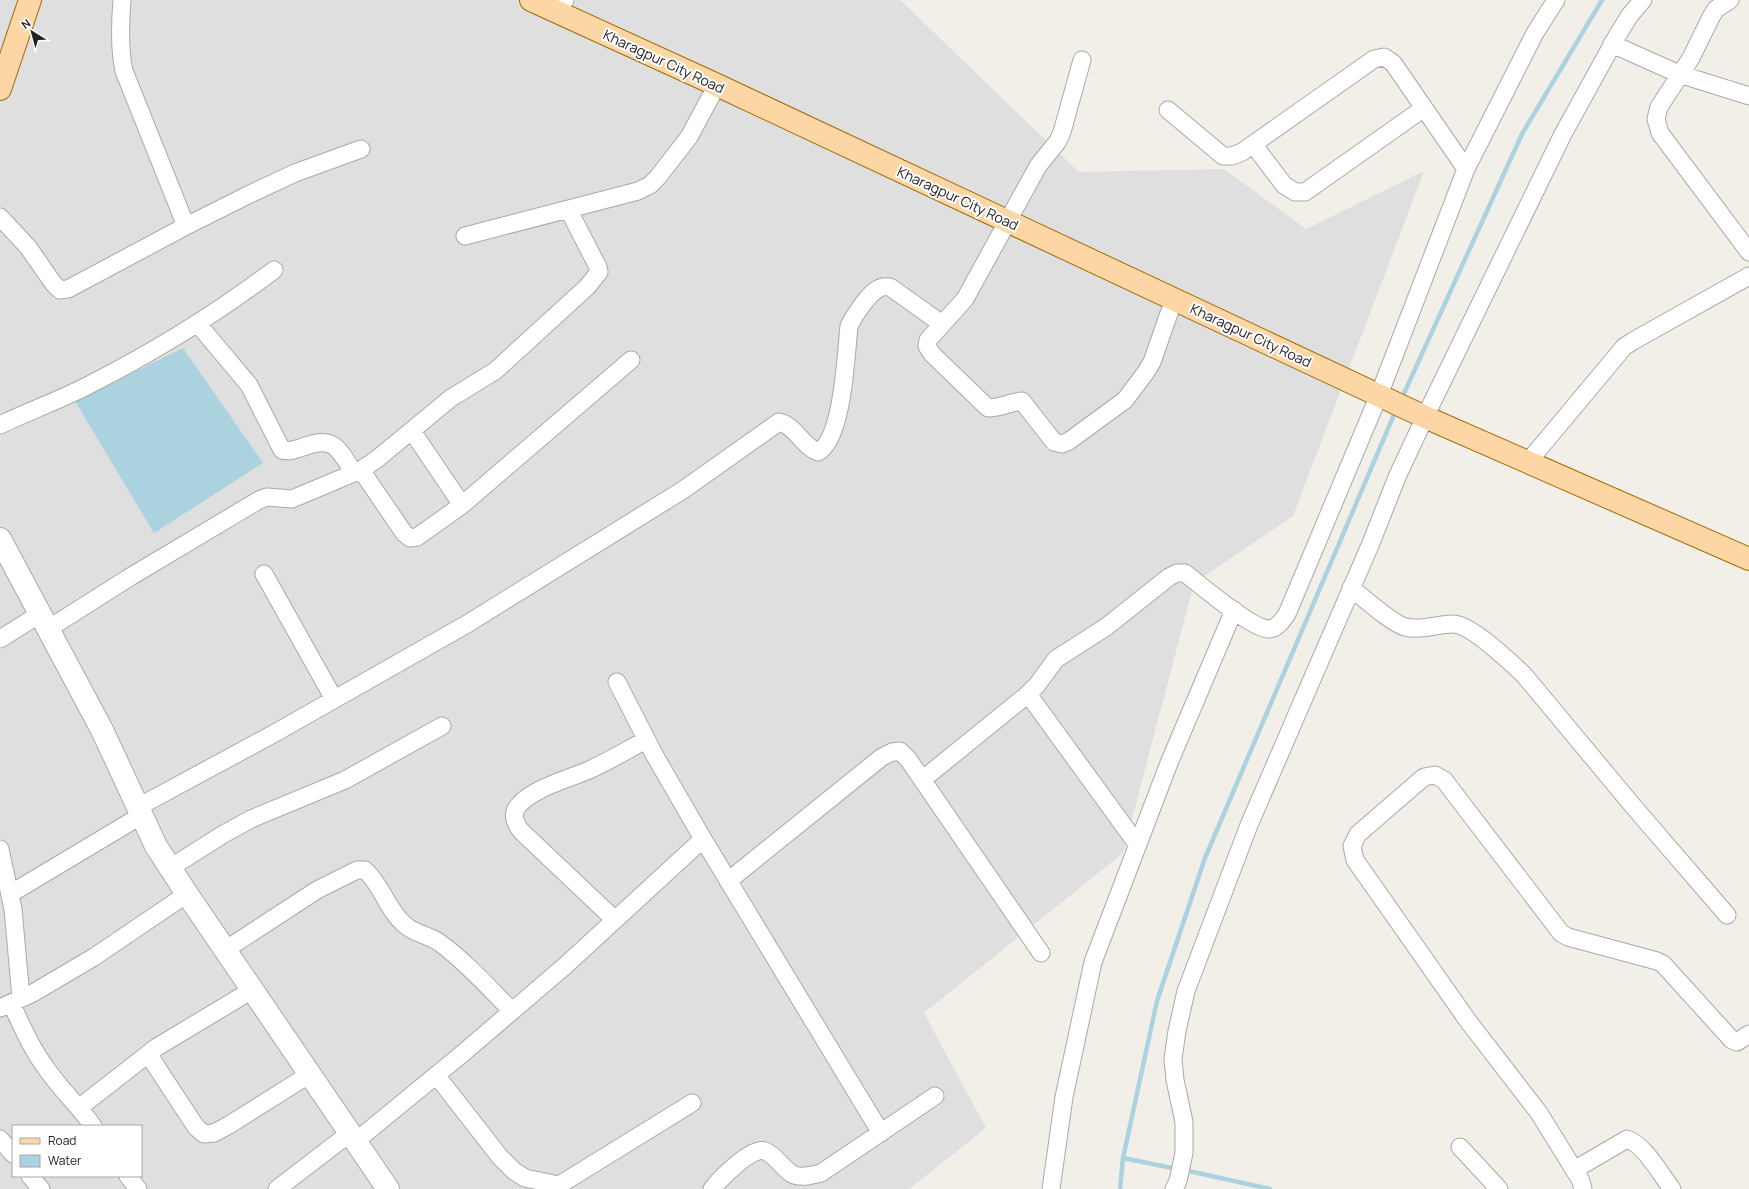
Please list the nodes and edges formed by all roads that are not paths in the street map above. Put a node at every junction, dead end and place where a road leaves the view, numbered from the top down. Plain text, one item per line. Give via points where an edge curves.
1 (30, 0) edge
2 (122, 0) edge
3 (531, 0) edge
4 (1556, 0) edge
5 (1643, 0) edge
6 (1730, 0) edge
7 (561, 6) edge
8 (1612, 44) junction
9 (1082, 60) dead end
10 (1679, 74) junction
11 (717, 85) junction
12 (0, 89) edge
13 (1749, 96) edge
14 (1424, 108) junction
15 (1168, 110) dead end
16 (1253, 144) junction
17 (361, 150) dead end
18 (1466, 169) junction
19 (568, 209) junction
20 (0, 217) edge
21 (1007, 221) junction
22 (186, 226) junction
23 (465, 236) dead end
24 (1749, 252) edge
25 (274, 270) dead end
26 (1749, 276) edge
27 (1174, 299) junction
28 (197, 323) junction
29 (942, 324) junction
30 (631, 360) dead end
31 (1381, 396) junction
32 (1417, 413) junction
33 (0, 425) edge
34 (412, 431) junction
35 (1528, 462) junction
36 (357, 471) junction
37 (462, 505) junction
38 (0, 539) edge
39 (1749, 559) edge
40 (264, 574) dead end
41 (1351, 588) junction
42 (1234, 610) junction
43 (44, 621) junction
44 (0, 639) edge
45 (617, 682) dead end
46 (1028, 694) junction
47 (334, 699) junction
48 (442, 726) dead end
49 (646, 740) junction
50 (922, 780) junction
51 (140, 811) junction
52 (703, 839) junction
53 (1137, 844) junction
54 (0, 849) edge
55 (170, 868) junction
56 (728, 881) junction
57 (10, 894) junction
58 (187, 894) junction
59 (1728, 915) dead end
60 (615, 920) junction
61 (225, 950) junction
62 (1041, 953) dead end
63 (252, 990) junction
64 (11, 1003) edge
65 (512, 1011) junction
66 (1749, 1034) edge
67 (148, 1054) junction
68 (310, 1074) junction
69 (436, 1075) junction
70 (935, 1096) dead end
71 (692, 1103) dead end
72 (80, 1108) junction
73 (92, 1125) edge
74 (881, 1133) junction
75 (353, 1137) junction
76 (0, 1139) edge
77 (1460, 1147) dead end
78 (12, 1153) edge
79 (1574, 1170) junction
80 (31, 1177) edge
81 (129, 1177) edge
82 (796, 1182) edge
83 (1177, 1186) edge
84 (558, 1187) edge
85 (41, 1189) edge
86 (138, 1189) edge
87 (277, 1189) edge
88 (388, 1189) edge
89 (712, 1189) edge
90 (1051, 1189) edge
91 (1499, 1189) edge
92 (1582, 1189) edge
93 (1672, 1189) edge

1 - 12 main road
2 - 22 street via 121,56 124,71
3 - 7 main road, Kharagpur City Road
4 - 18 street via 1535,34
5 - 8 street
6 - 10 street via 1716,9 1691,58
7 - 11 main road, Kharagpur City Road
8 - 10 street
8 - 32 street
9 - 21 street via 1058,141 1038,166
10 - 13 street
10 - 24 street via 1659,107 1656,119 1660,133
11 - 19 street via 689,137 650,185
11 - 21 main road, Kharagpur City Road
14 - 16 street via 1305,192 1295,192 1284,185
14 - 16 street via 1393,63 1384,57 1374,59
14 - 18 street
15 - 16 street via 1223,156 1232,156
17 - 22 street via 295,173
18 - 31 street
19 - 23 street
19 - 34 street via 598,267 599,272 595,278 495,371 462,390
20 - 22 street via 28,247 53,284 60,290 68,289
21 - 27 main road, Kharagpur City Road
21 - 29 street via 966,299
25 - 28 street
26 - 35 street via 1624,347
27 - 29 street via 1152,362 1124,400 1062,444 1054,442 1022,402 988,408 932,354 927,346 928,340
27 - 31 main road, Kharagpur City Road
28 - 33 street via 161,347 89,385
28 - 36 street via 249,385 282,450 288,452 323,441 331,444
29 - 47 street via 890,287 881,287 874,291 849,326 838,415 824,448 818,452 812,449 786,423 779,422 676,494 467,624
30 - 37 street
31 - 32 main road, Kharagpur City Road
31 - 42 street via 1282,623 1268,629 1259,627
32 - 35 main road, Kharagpur City Road
32 - 41 street via 1397,477
34 - 36 street via 378,459
34 - 37 street
35 - 39 main road, Kharagpur City Road
36 - 37 street via 410,538 424,534
36 - 43 street via 292,499 267,497 259,500 130,577
38 - 43 street
40 - 47 street
41 - 59 street via 1405,627 1454,624 1466,627 1508,660 1524,675
41 - 83 street via 1249,824 1186,991 1174,1059 1175,1080 1184,1122 1184,1153
42 - 46 street via 1185,573 1177,573 1106,626 1056,659
42 - 53 street
43 - 44 street
43 - 51 street via 102,730
45 - 49 street
46 - 50 street
46 - 53 street
47 - 51 street
48 - 55 street via 345,780 250,819
49 - 52 street
49 - 60 street via 590,769 537,792 518,806 514,815 515,823 521,831
50 - 56 street via 908,758 900,751 882,757
50 - 62 street
51 - 55 street via 156,846
51 - 57 street
52 - 56 street
52 - 60 street
53 - 90 street via 1093,962 1064,1097
54 - 57 street
55 - 58 street
56 - 74 street
57 - 64 street via 13,909
58 - 61 street
58 - 64 street via 94,956 33,993
60 - 65 street
61 - 63 street
61 - 65 street via 318,890 357,870 365,870 392,911 404,924 452,952
63 - 67 street
63 - 68 street
64 - 72 street via 32,1048 47,1070
65 - 69 street
66 - 79 street via 1737,1042 1732,1040 1663,964 1561,933 1444,780 1435,775 1424,777 1358,834 1352,846 1354,860 1468,1021 1539,1113
67 - 68 street via 196,1127 204,1134 214,1133 229,1125
67 - 72 street
68 - 75 street
69 - 75 street
69 - 84 street via 500,1157 514,1171 525,1178
70 - 74 street
71 - 84 street
72 - 73 street
74 - 82 street via 821,1173 805,1176
75 - 87 street
75 - 88 street
76 - 78 street
77 - 91 street
79 - 92 street via 1581,1181
79 - 93 street via 1627,1138 1640,1146
80 - 85 street
81 - 86 street
82 - 89 street via 766,1151 759,1150 748,1155

